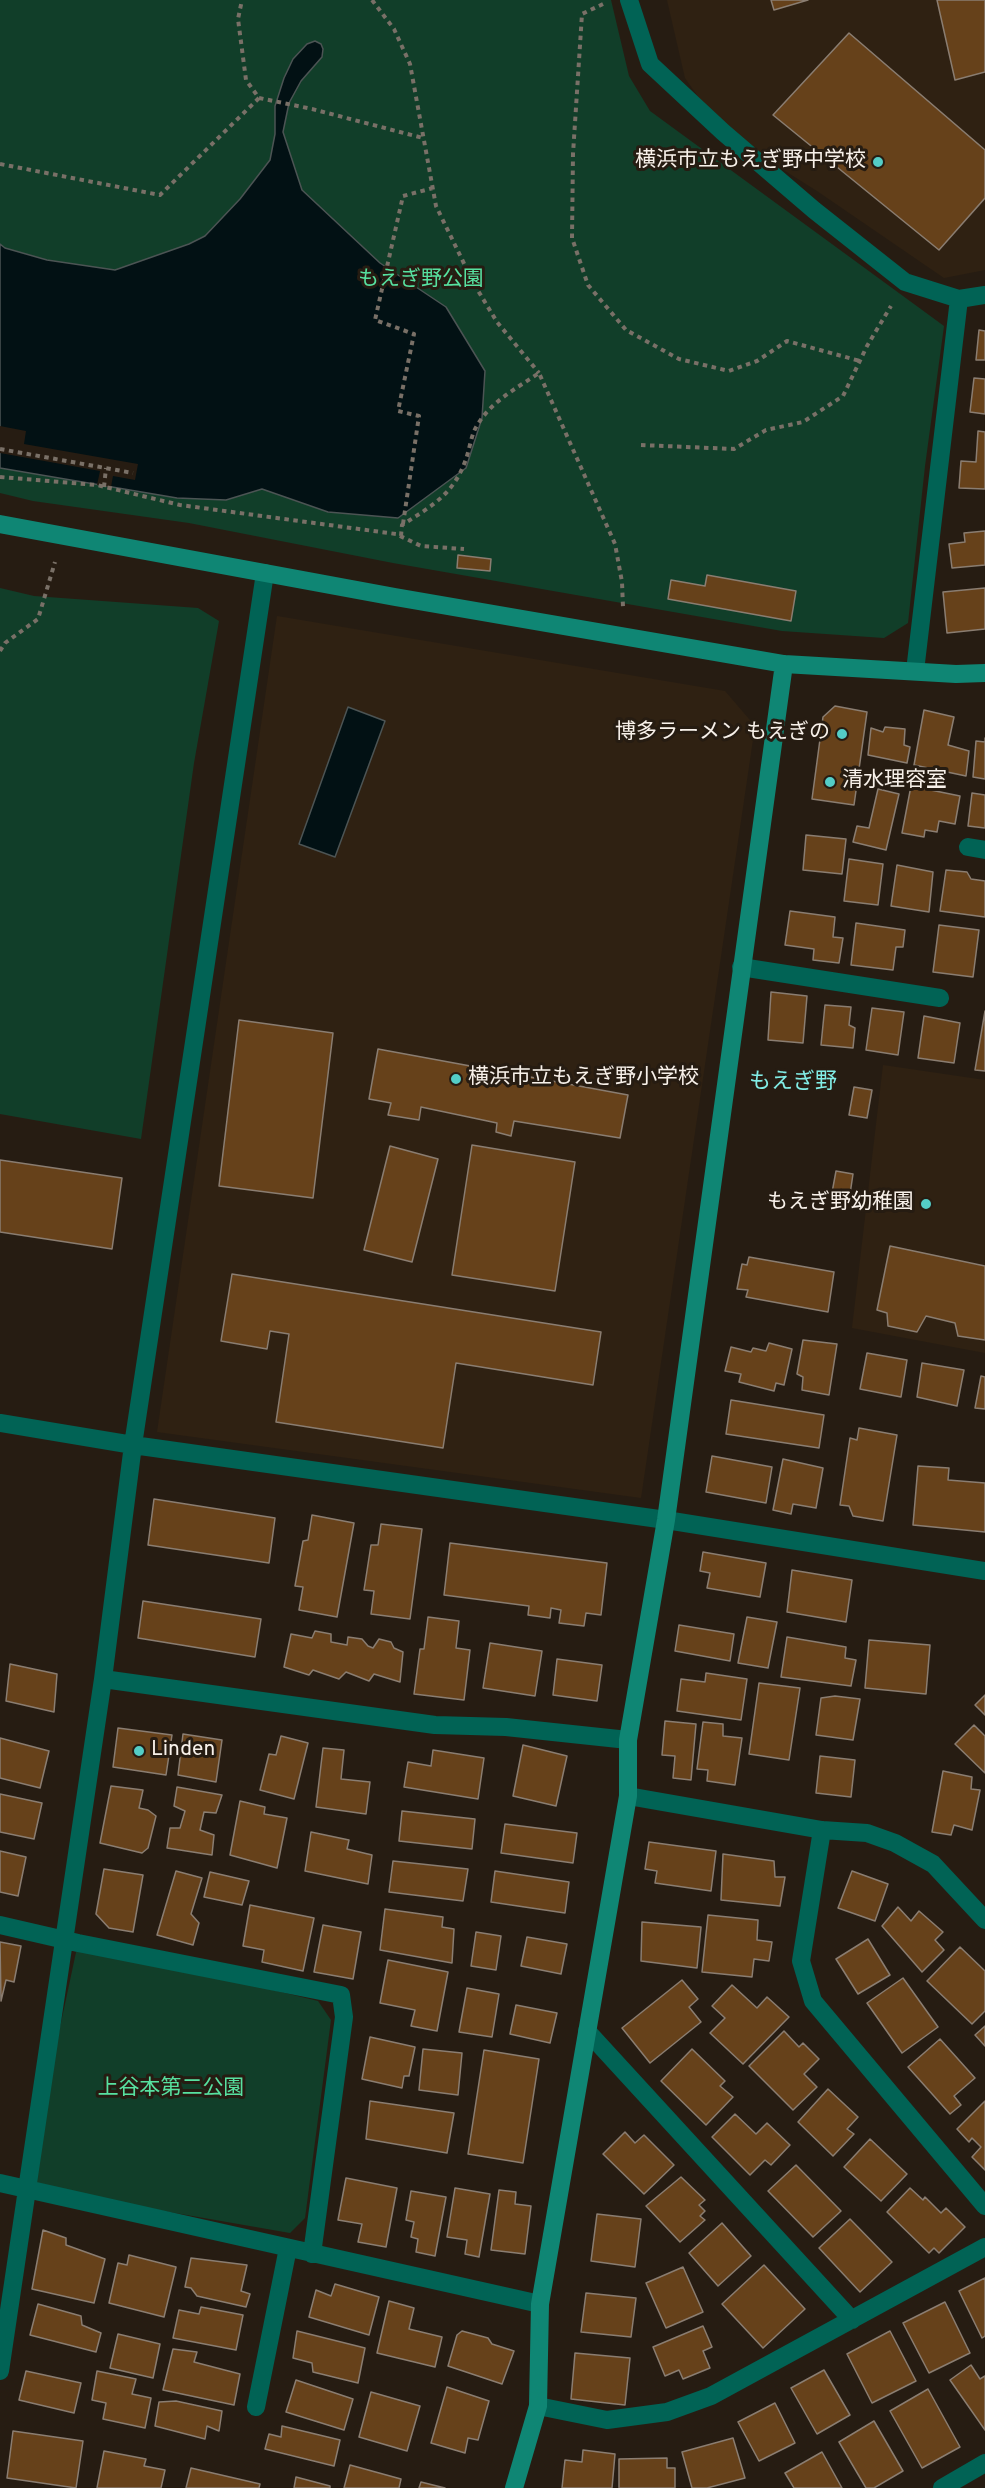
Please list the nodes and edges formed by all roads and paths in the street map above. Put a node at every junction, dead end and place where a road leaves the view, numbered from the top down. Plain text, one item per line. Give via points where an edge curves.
1 (242, 0) edge
2 (372, 0) edge
3 (612, 0) edge
4 (629, 0) edge
5 (260, 98) junction
6 (423, 138) junction
7 (0, 164) edge
8 (433, 188) junction
9 (905, 282) junction
10 (985, 295) edge
11 (959, 299) junction
12 (860, 361) junction
13 (539, 373) junction
14 (641, 445) dead end
15 (0, 449) edge
16 (106, 468) junction
17 (133, 473) dead end
18 (0, 477) edge
19 (104, 487) junction
20 (0, 524) edge
21 (402, 525) junction
22 (401, 536) junction
23 (464, 549) dead end
24 (56, 562) dead end
25 (265, 573) junction
26 (623, 610) dead end
27 (0, 651) edge
28 (784, 664) junction
29 (915, 671) junction
30 (985, 673) edge
31 (741, 967) junction
32 (940, 998) dead end
33 (0, 1423) edge
34 (133, 1445) junction
35 (666, 1520) junction
36 (985, 1571) edge
37 (103, 1679) junction
38 (628, 1740) junction
39 (628, 1796) junction
40 (822, 1830) junction
41 (985, 1920) edge
42 (0, 1925) edge
43 (65, 1940) junction
44 (587, 2031) junction
45 (0, 2183) edge
46 (26, 2189) junction
47 (985, 2206) edge
48 (985, 2247) edge
49 (288, 2248) junction
50 (312, 2254) junction
51 (540, 2304) junction
52 (852, 2320) junction
53 (0, 2371) edge
54 (538, 2406) junction
55 (256, 2407) dead end
56 (985, 2463) edge
57 (514, 2488) edge
58 (942, 2488) edge

1 - 5 path via 238,19 246,80
2 - 6 path via 394,29 410,64
3 - 12 path via 582,14 572,238 588,285 626,330 679,358 729,371 757,361 787,341
4 - 9 street via 650,64 806,203
5 - 6 path
5 - 7 path via 160,195
6 - 8 path
8 - 13 path via 436,206 474,284 497,322
8 - 21 path via 403,196 375,320 414,334 398,411 419,416
9 - 11 street
9 - 12 path
10 - 11 street
11 - 29 street
12 - 14 path via 843,396 803,422 766,430 734,449
13 - 21 path via 494,404 477,425 453,486 441,500
13 - 26 path via 615,544
15 - 16 path
16 - 17 path
16 - 19 path
18 - 19 path
19 - 22 path via 180,505
20 - 25 street
21 - 22 path
22 - 23 path via 421,546
24 - 27 path via 38,619 4,643
25 - 28 street
25 - 34 street
28 - 29 street
28 - 31 street
29 - 30 street
31 - 32 street
31 - 35 street
33 - 34 street
34 - 35 street
34 - 37 street
35 - 36 street
35 - 38 street
37 - 38 street via 435,1725 506,1726
37 - 43 street
38 - 39 street
39 - 40 street
39 - 44 street
40 - 41 street via 867,1833 923,1858
40 - 47 street via 801,1960 813,2001
42 - 43 street
43 - 46 street
43 - 50 street via 341,1995 344,2017
44 - 51 street
44 - 52 street
45 - 46 street
46 - 49 street
46 - 53 street
48 - 52 street
49 - 50 street
49 - 55 street
50 - 51 street
51 - 54 street
52 - 54 street via 711,2396 667,2412 607,2420
54 - 57 street
56 - 58 street

